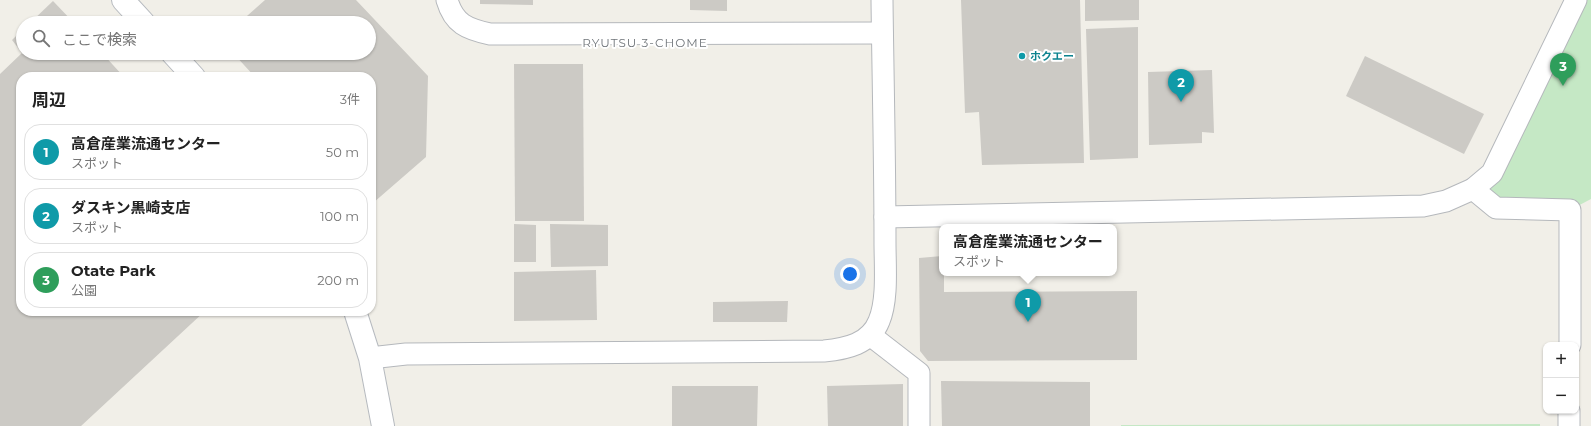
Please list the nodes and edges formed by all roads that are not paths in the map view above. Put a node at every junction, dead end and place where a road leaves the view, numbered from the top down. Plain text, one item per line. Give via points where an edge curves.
1 (123, 0) edge
2 (447, 0) edge
3 (882, 0) edge
4 (1576, 0) edge
5 (138, 16) edge
6 (882, 33) junction
7 (178, 60) edge
8 (189, 72) edge
9 (1473, 189) junction
10 (885, 217) junction
11 (357, 316) edge
12 (870, 335) junction
13 (1570, 342) edge
14 (370, 358) junction
15 (1570, 414) edge
16 (383, 426) edge
17 (919, 426) edge
18 (1569, 426) edge

1 - 5 street
2 - 6 street via 458,22 472,30 490,34
3 - 6 street
4 - 9 street via 1492,173
6 - 10 street
7 - 8 street
9 - 10 street via 1446,201 1423,206
9 - 13 street via 1496,208 1570,210
10 - 12 street via 884,304 879,321
11 - 14 street
12 - 14 street via 855,345 824,351 406,354
12 - 17 street via 919,373
14 - 16 street
15 - 18 street

